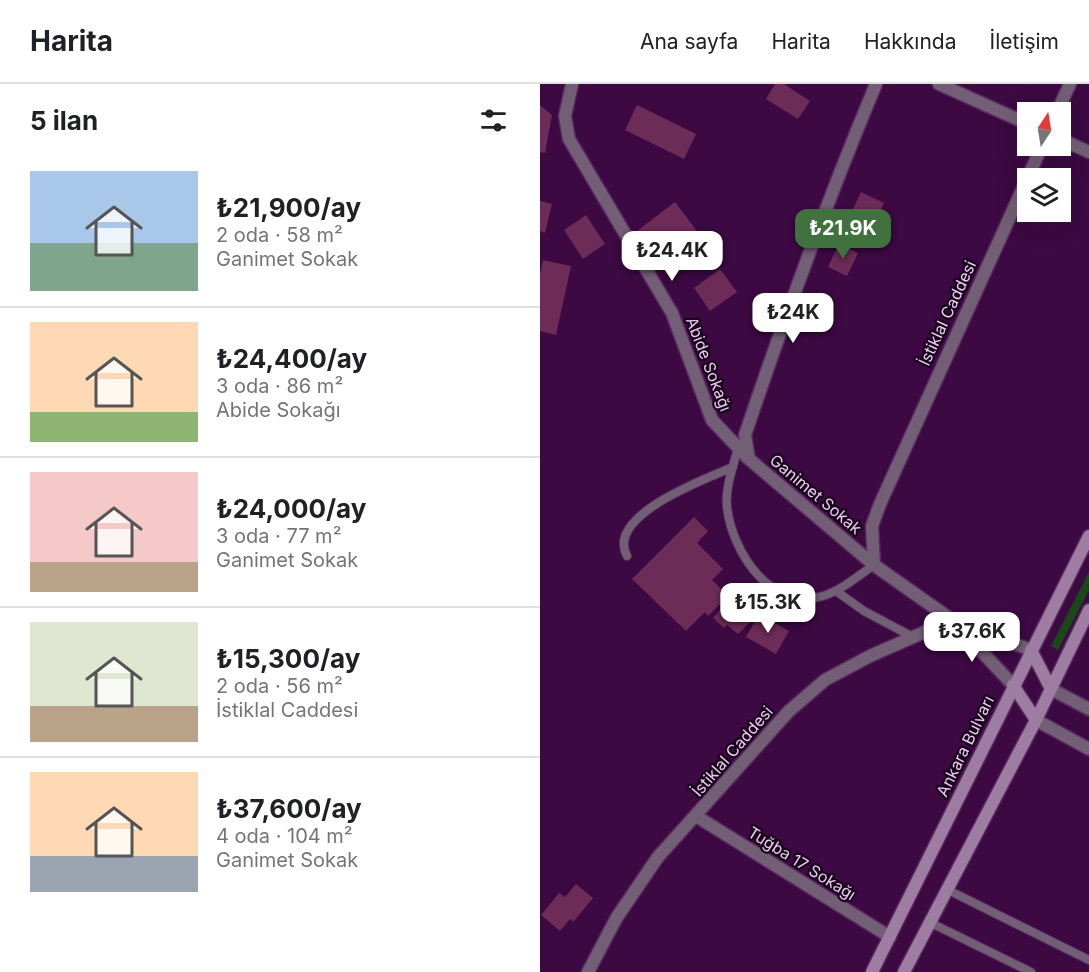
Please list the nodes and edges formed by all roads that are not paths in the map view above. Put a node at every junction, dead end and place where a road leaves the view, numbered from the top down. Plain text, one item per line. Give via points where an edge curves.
1 (572, 84) edge
2 (876, 84) edge
3 (939, 84) edge
4 (1070, 84) edge
5 (1062, 102) edge
6 (1017, 119) edge
7 (1071, 144) edge
8 (1089, 152) edge
9 (1037, 156) edge
10 (738, 448) junction
11 (749, 459) junction
12 (733, 467) junction
13 (1089, 536) edge
14 (627, 556) dead end
15 (874, 565) junction
16 (837, 591) junction
17 (1089, 610) edge
18 (952, 620) junction
19 (913, 637) junction
20 (1031, 650) junction
21 (1013, 685) junction
22 (1052, 689) junction
23 (1089, 709) edge
24 (1036, 720) junction
25 (1089, 749) edge
26 (696, 816) junction
27 (946, 889) junction
28 (929, 922) junction
29 (890, 938) junction
30 (1089, 960) edge
31 (590, 968) edge
32 (872, 972) edge
33 (904, 972) edge
34 (1030, 972) edge

1 - 10 street, Abide Sokağı via 565,116 569,139 672,313 712,420
2 - 11 street, Ganimet Sokak via 830,195 748,427 745,447
3 - 6 street
4 - 5 street
7 - 8 street
9 - 15 street, İstiklal Caddesi via 880,504 872,526
10 - 11 street, Abide Sokağı
10 - 12 lane
11 - 15 street, Ganimet Sokak
12 - 14 lane via 653,505 625,537 623,548
12 - 16 lane via 726,505 730,525 757,573 769,587 799,600
13 - 20 main road, Ankara Bulvarı
15 - 16 lane
15 - 18 street, Ganimet Sokak
16 - 19 lane via 864,611
17 - 22 main road
18 - 19 street, İstiklal Caddesi
18 - 20 street, Ganimet Sokak
18 - 21 street, Ganimet Sokak
19 - 26 street, İstiklal Caddesi via 845,669 808,693
20 - 21 main road, Ankara Bulvarı
20 - 22 main road
21 - 24 main road
21 - 29 main road, Ankara Bulvarı
22 - 23 street
22 - 24 main road
24 - 25 street
24 - 27 main road
26 - 29 street, Tuğba 17 Sokağı
26 - 31 street, İstiklal Caddesi via 636,888
27 - 28 main road
27 - 30 lane
28 - 33 main road
28 - 34 lane
29 - 32 main road, Ankara Bulvarı

